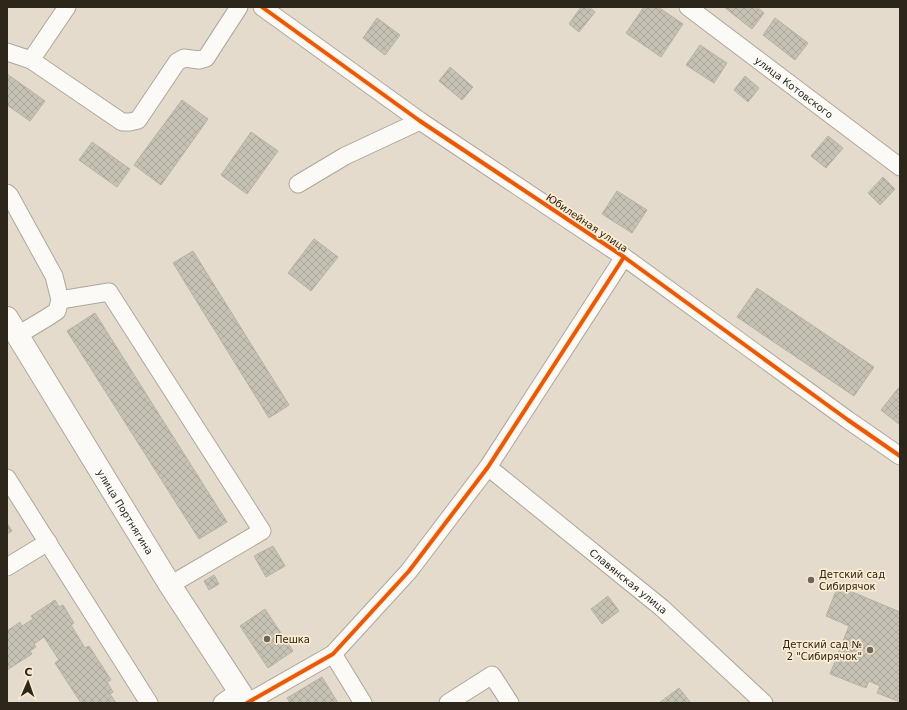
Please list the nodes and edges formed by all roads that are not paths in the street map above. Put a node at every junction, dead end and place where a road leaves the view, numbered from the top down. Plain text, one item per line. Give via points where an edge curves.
1 (67, 7) edge
2 (239, 7) edge
3 (262, 7) edge
4 (688, 7) edge
5 (7, 52) edge
6 (31, 60) junction
7 (420, 121) junction
8 (900, 167) edge
9 (298, 184) dead end
10 (7, 193) edge
11 (624, 257) junction
12 (60, 300) junction
13 (12, 326) edge
14 (900, 456) edge
15 (488, 467) junction
16 (7, 478) edge
17 (48, 542) junction
18 (7, 568) edge
19 (170, 585) junction
20 (333, 654) junction
21 (236, 699) edge
22 (149, 703) edge
23 (363, 703) edge
24 (448, 703) edge
25 (510, 703) edge
26 (764, 703) edge

1 - 6 street
2 - 6 street via 206,58 184,58 177,62 138,120 122,122
3 - 7 street, Юбилейная улица
4 - 8 street, улица Котовского
5 - 6 street
7 - 9 street via 345,156
7 - 11 street, Юбилейная улица
10 - 12 street via 54,276
11 - 14 street, Юбилейная улица
11 - 15 street
12 - 13 street via 57,311 48,317
12 - 19 street via 110,292 262,531
13 - 19 main road, улица Портнягина
15 - 20 street via 409,572
15 - 26 street, Славянская улица via 662,608
16 - 17 street
17 - 18 street
17 - 22 street
19 - 21 main road, улица Портнягина
20 - 21 street
20 - 23 street
24 - 25 street via 492,675

